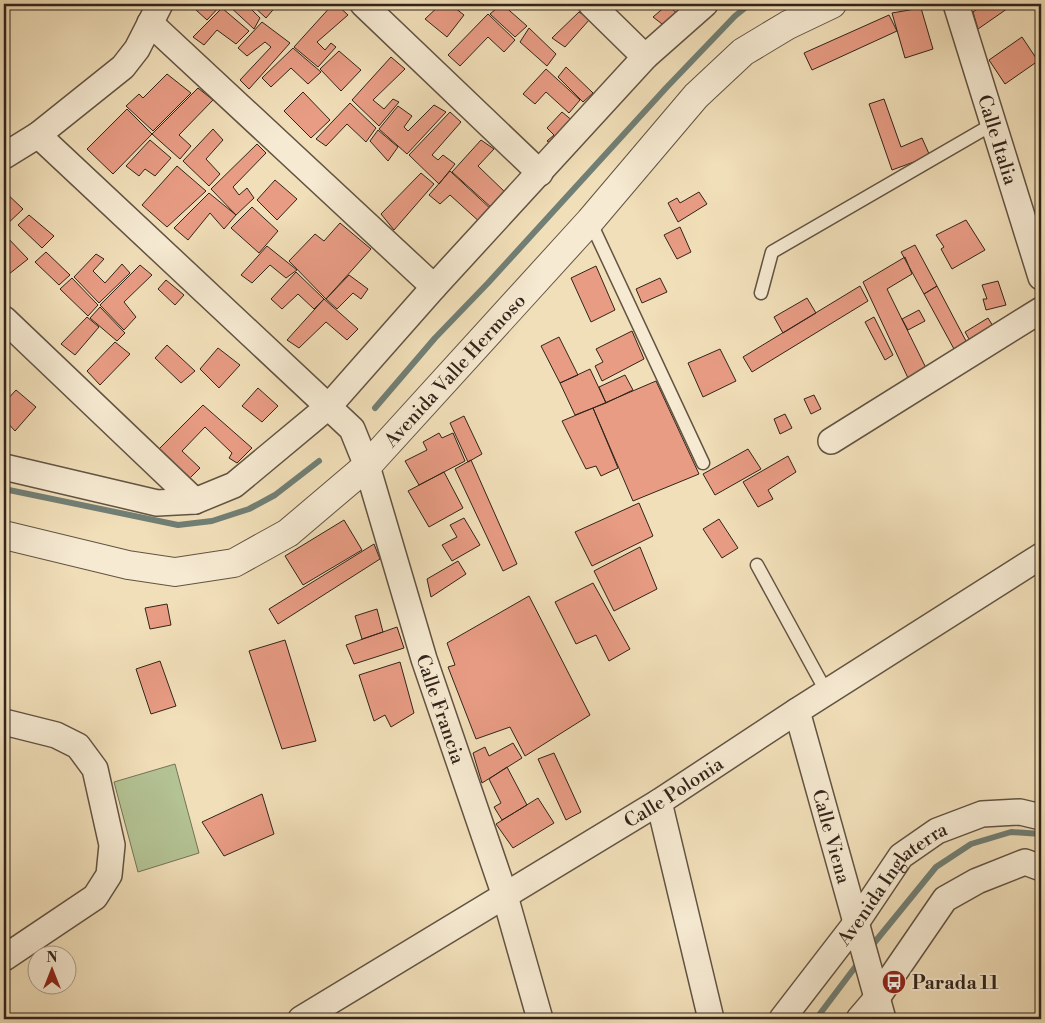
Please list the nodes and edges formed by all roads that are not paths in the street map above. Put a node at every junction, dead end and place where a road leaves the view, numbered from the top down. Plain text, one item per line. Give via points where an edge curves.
1 (363, 4) edge
2 (591, 4) edge
3 (705, 4) edge
4 (832, 4) edge
5 (956, 4) edge
6 (155, 13) edge
7 (646, 57) junction
8 (993, 124) junction
9 (38, 135) junction
10 (4, 156) edge
11 (540, 173) junction
12 (590, 221) junction
13 (1036, 238) edge
14 (1041, 277) edge
15 (434, 288) junction
16 (761, 293) dead end
17 (1041, 310) edge
18 (4, 319) edge
19 (329, 406) junction
20 (832, 441) dead end
21 (703, 463) dead end
22 (367, 466) junction
23 (4, 467) edge
24 (195, 501) junction
25 (4, 535) edge
26 (1041, 556) edge
27 (757, 565) dead end
28 (827, 693) junction
29 (797, 711) junction
30 (4, 722) edge
31 (659, 802) junction
32 (1041, 817) edge
33 (1041, 868) edge
34 (505, 896) junction
35 (858, 930) junction
36 (4, 958) edge
37 (880, 1009) edge
38 (301, 1019) edge
39 (540, 1019) edge
40 (711, 1019) edge
41 (782, 1019) edge
42 (860, 1019) edge

1 - 11 street
2 - 7 street
3 - 7 street
4 - 12 street, Avenida Valle Hermoso via 743,52 696,96
5 - 8 street, Calle Italia
6 - 9 street via 124,68
6 - 15 street
7 - 11 street
8 - 13 street, Calle Italia
8 - 16 lane via 772,252
9 - 10 street
9 - 19 street, Calle Francia
11 - 15 street
12 - 21 lane
12 - 22 street, Avenida Valle Hermoso
13 - 14 street, Calle Italia
15 - 19 street
17 - 20 street
18 - 24 street
19 - 22 street, Calle Francia via 352,429
19 - 24 street via 234,485
22 - 25 street, Avenida Valle Hermoso via 288,533 234,563 175,572 128,565
22 - 34 street, Calle Francia via 424,659
23 - 24 street via 157,503
26 - 28 street, Calle Polonia
27 - 28 lane
28 - 29 street, Calle Polonia
29 - 31 street, Calle Polonia
29 - 35 street, Calle Viena
30 - 36 street via 56,735 78,746 95,769 112,845 109,875 96,897
31 - 34 street, Calle Polonia
31 - 40 street
32 - 35 street, Avenida Inglaterra via 1020,812 982,814 937,831 901,856
33 - 37 street via 1025,862 977,881 945,899
34 - 38 street, Calle Polonia
34 - 39 street, Calle Francia
35 - 37 street, Calle Viena
35 - 41 street, Avenida Inglaterra
37 - 42 street

